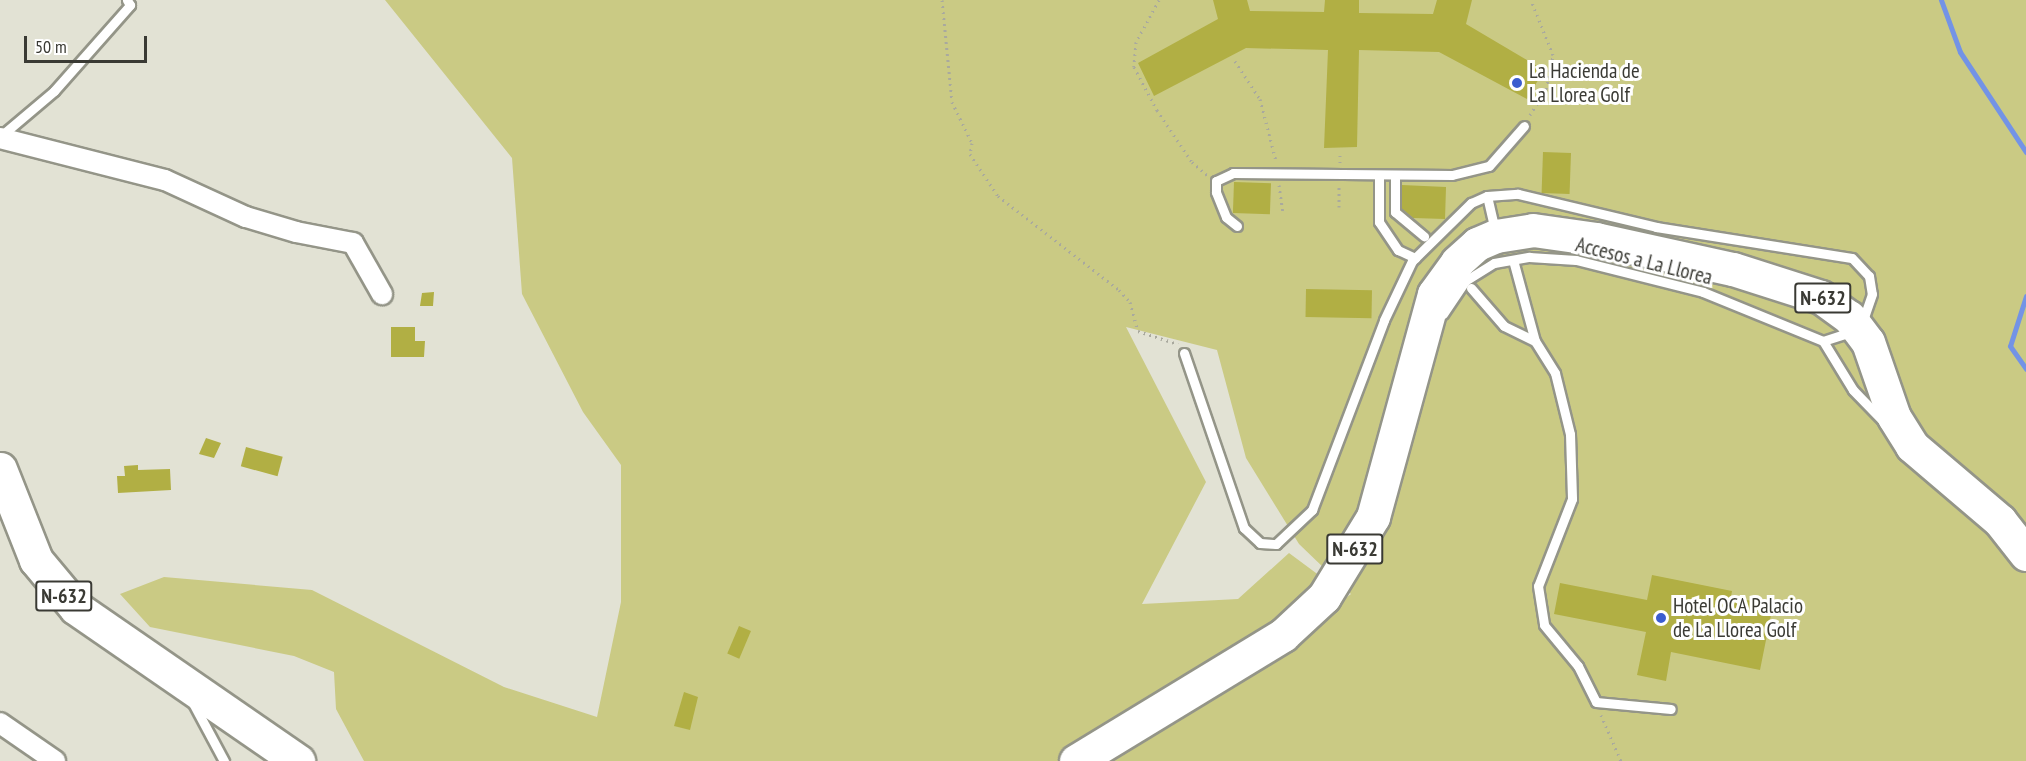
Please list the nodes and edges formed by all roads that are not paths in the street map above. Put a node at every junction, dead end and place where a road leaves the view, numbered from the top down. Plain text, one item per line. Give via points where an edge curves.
1 (127, 0) edge
2 (1524, 126) road end
3 (1, 136) edge
4 (1379, 176) junction
5 (1395, 176) junction
6 (1487, 196) junction
7 (1237, 226) dead end
8 (1424, 236) dead end
9 (1505, 248) junction
10 (1415, 258) junction
11 (1471, 288) dead end
12 (382, 294) dead end
13 (1863, 320) dead end
14 (1439, 326) dead end
15 (1850, 332) dead end
16 (1435, 336) dead end
17 (1535, 341) junction
18 (1823, 341) junction
19 (1184, 353) road end
20 (1406, 384) junction
21 (1904, 433) junction
22 (0, 469) edge
23 (2026, 554) edge
24 (181, 680) junction
25 (1671, 709) dead end
26 (0, 723) edge
27 (55, 761) edge
28 (224, 761) edge
29 (298, 761) edge
30 (1076, 761) edge

1 - 3 lane via 130,5 54,91
2 - 5 lane via 1490,166 1452,175
3 - 12 street via 165,180 246,217 353,243
4 - 5 lane
4 - 7 lane via 1233,173 1216,181 1226,217
4 - 10 lane via 1379,222 1398,250
5 - 8 lane via 1395,212
6 - 9 lane
6 - 10 lane via 1471,203
6 - 13 lane via 1518,194 1656,227 1852,258 1869,276 1872,294
9 - 14 lane, Accesos a La Llorea via 1494,263 1465,281
9 - 17 lane
9 - 18 lane, Accesos a La Llorea via 1576,260 1703,292
9 - 20 highway, N-632 via 1477,244 1457,262 1434,294
9 - 21 highway, N-632 via 1533,230 1596,239 1732,269 1821,297 1848,317 1868,342
10 - 19 lane via 1384,320 1312,510 1276,544 1260,543 1244,528
11 - 17 lane via 1504,326
15 - 18 lane
16 - 20 lane
17 - 25 lane via 1555,373 1570,434 1572,499 1538,586 1544,625 1578,666 1596,702
18 - 21 lane via 1853,390 1889,427
20 - 30 highway, N-632 via 1373,517 1324,597 1283,635
21 - 23 highway, N-632 via 1942,476 2000,521
22 - 24 highway, N-632 via 36,560 55,587 76,608
24 - 28 lane
24 - 29 highway, N-632
26 - 27 street

